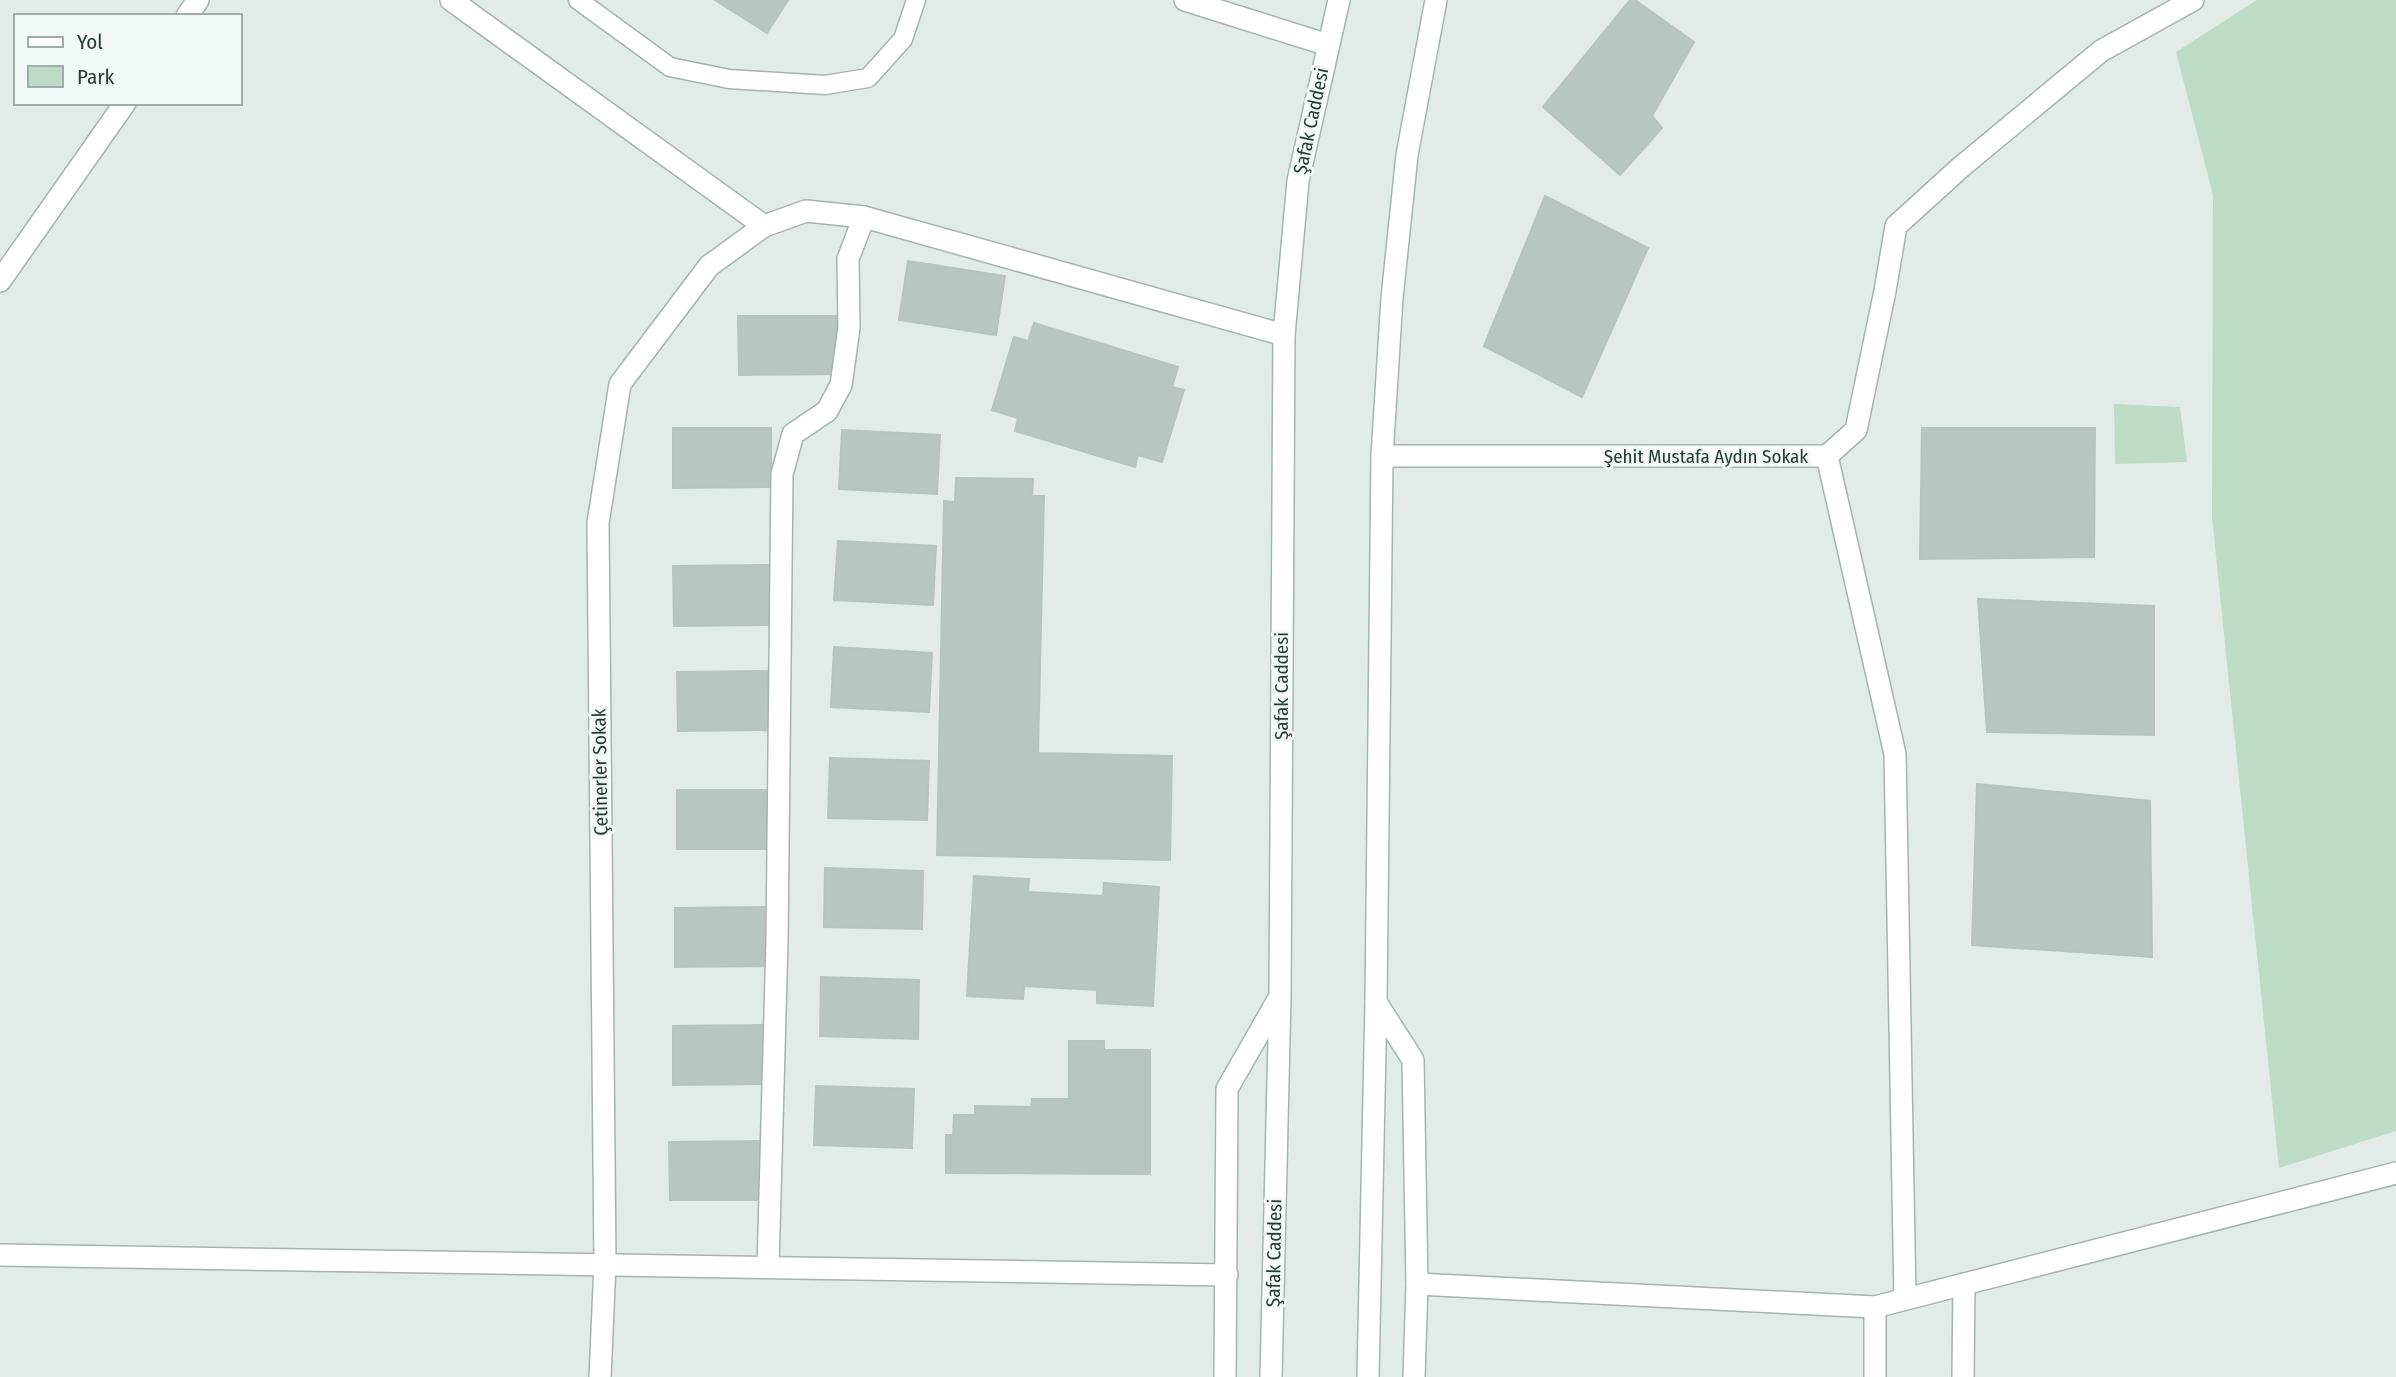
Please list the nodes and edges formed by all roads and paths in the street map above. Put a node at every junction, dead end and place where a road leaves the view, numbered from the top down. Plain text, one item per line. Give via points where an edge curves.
1 (451, 0) edge
2 (578, 0) edge
3 (916, 0) edge
4 (1185, 0) edge
5 (1339, 0) edge
6 (1436, 0) edge
7 (2193, 0) edge
8 (1328, 46) junction
9 (124, 105) edge
10 (864, 217) junction
11 (764, 226) junction
12 (0, 281) edge
13 (1284, 335) junction
14 (1382, 456) junction
15 (1827, 456) junction
16 (1280, 996) junction
17 (1376, 1002) junction
18 (2396, 1173) edge
19 (0, 1255) edge
20 (605, 1264) junction
21 (768, 1267) junction
22 (1227, 1275) junction
23 (1417, 1284) junction
24 (1964, 1284) junction
25 (1905, 1299) junction
26 (1875, 1307) junction
27 (600, 1377) edge
28 (1225, 1377) edge
29 (1271, 1377) edge
30 (1368, 1377) edge
31 (1414, 1377) edge
32 (1875, 1377) edge
33 (1962, 1377) edge

1 - 11 street
2 - 3 lane via 670,66 729,79 825,85 868,78 904,39
4 - 8 street
5 - 8 street, Şafak Caddesi
6 - 14 street via 1407,155
7 - 15 street, Şehit Mustafa Aydın Sokak via 2101,51 1896,226 1856,430
8 - 13 street, Şafak Caddesi via 1298,181
9 - 12 street
10 - 11 street, Çetinerler Sokak via 806,211
10 - 13 street, Çetinerler Sokak
10 - 21 street via 848,259 849,328 841,385 827,411 793,434 782,474 778,913
11 - 20 street, Çetinerler Sokak via 709,266 620,384 598,523
13 - 16 street, Şafak Caddesi
14 - 15 street, Şehit Mustafa Aydın Sokak
14 - 17 street
15 - 25 street via 1895,754
16 - 22 street via 1227,1089
16 - 29 street, Şafak Caddesi
17 - 23 street via 1413,1060
17 - 30 street
18 - 24 street
19 - 20 street
20 - 21 street
20 - 27 street, Çetinerler Sokak
21 - 22 street
22 - 28 street
23 - 26 street
23 - 31 street
24 - 25 street
24 - 33 street
25 - 26 street
26 - 32 street

